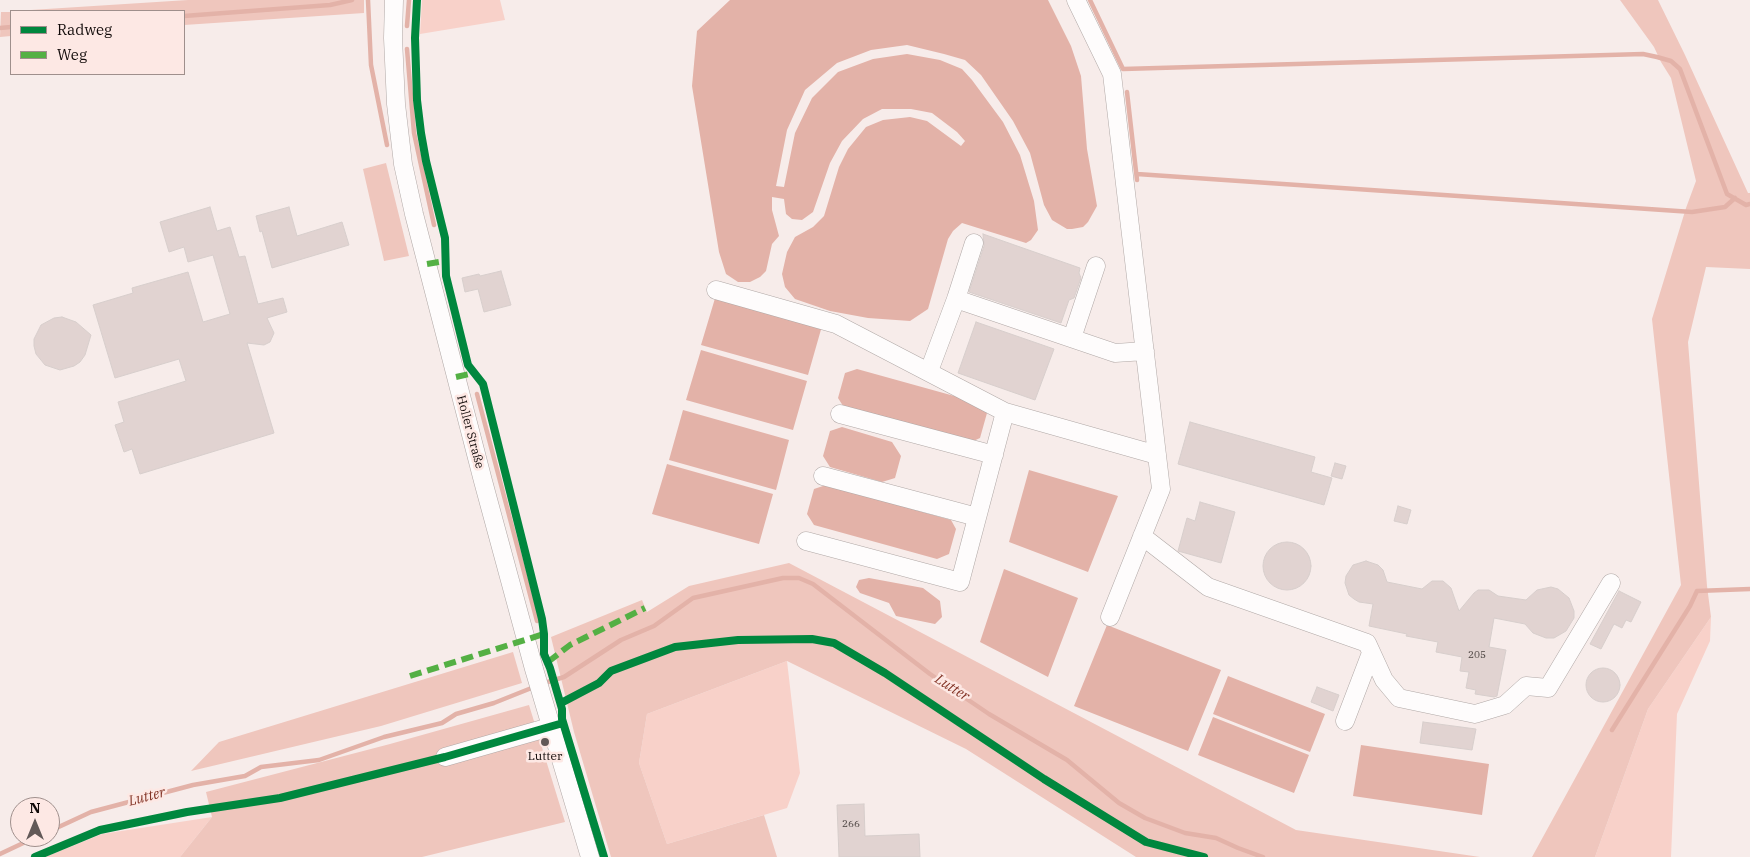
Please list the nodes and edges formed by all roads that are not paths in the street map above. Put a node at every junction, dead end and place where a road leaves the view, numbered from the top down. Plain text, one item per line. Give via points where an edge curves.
1 (394, 0) edge
2 (1076, 0) edge
3 (974, 243) dead end
4 (1096, 266) dead end
5 (716, 290) dead end
6 (956, 299) junction
7 (1072, 338) junction
8 (1144, 351) junction
9 (928, 371) junction
10 (1005, 412) junction
11 (840, 414) dead end
12 (1157, 455) junction
13 (994, 456) junction
14 (823, 476) dead end
15 (977, 517) junction
16 (1142, 536) junction
17 (806, 541) dead end
18 (1611, 583) dead end
19 (1110, 617) dead end
20 (1372, 653) junction
21 (1344, 721) dead end
22 (550, 727) junction
23 (445, 757) dead end
24 (590, 857) edge

1 - 22 street, Holler Straße via 394,75 405,172 431,283
2 - 8 street via 1112,74
3 - 6 street
4 - 7 street
5 - 9 street via 836,324
6 - 7 street
6 - 9 street
7 - 8 street via 1116,353
8 - 12 street
9 - 10 street
10 - 12 street
10 - 13 street
11 - 13 street
12 - 16 street via 1161,489
13 - 15 street
14 - 15 street
15 - 17 street via 960,582
16 - 19 street
16 - 20 street via 1208,587 1367,643
18 - 20 street via 1548,688 1526,686 1505,705 1490,710 1475,714 1399,698 1384,680
20 - 21 street
22 - 23 street
22 - 24 street, Holler Straße

